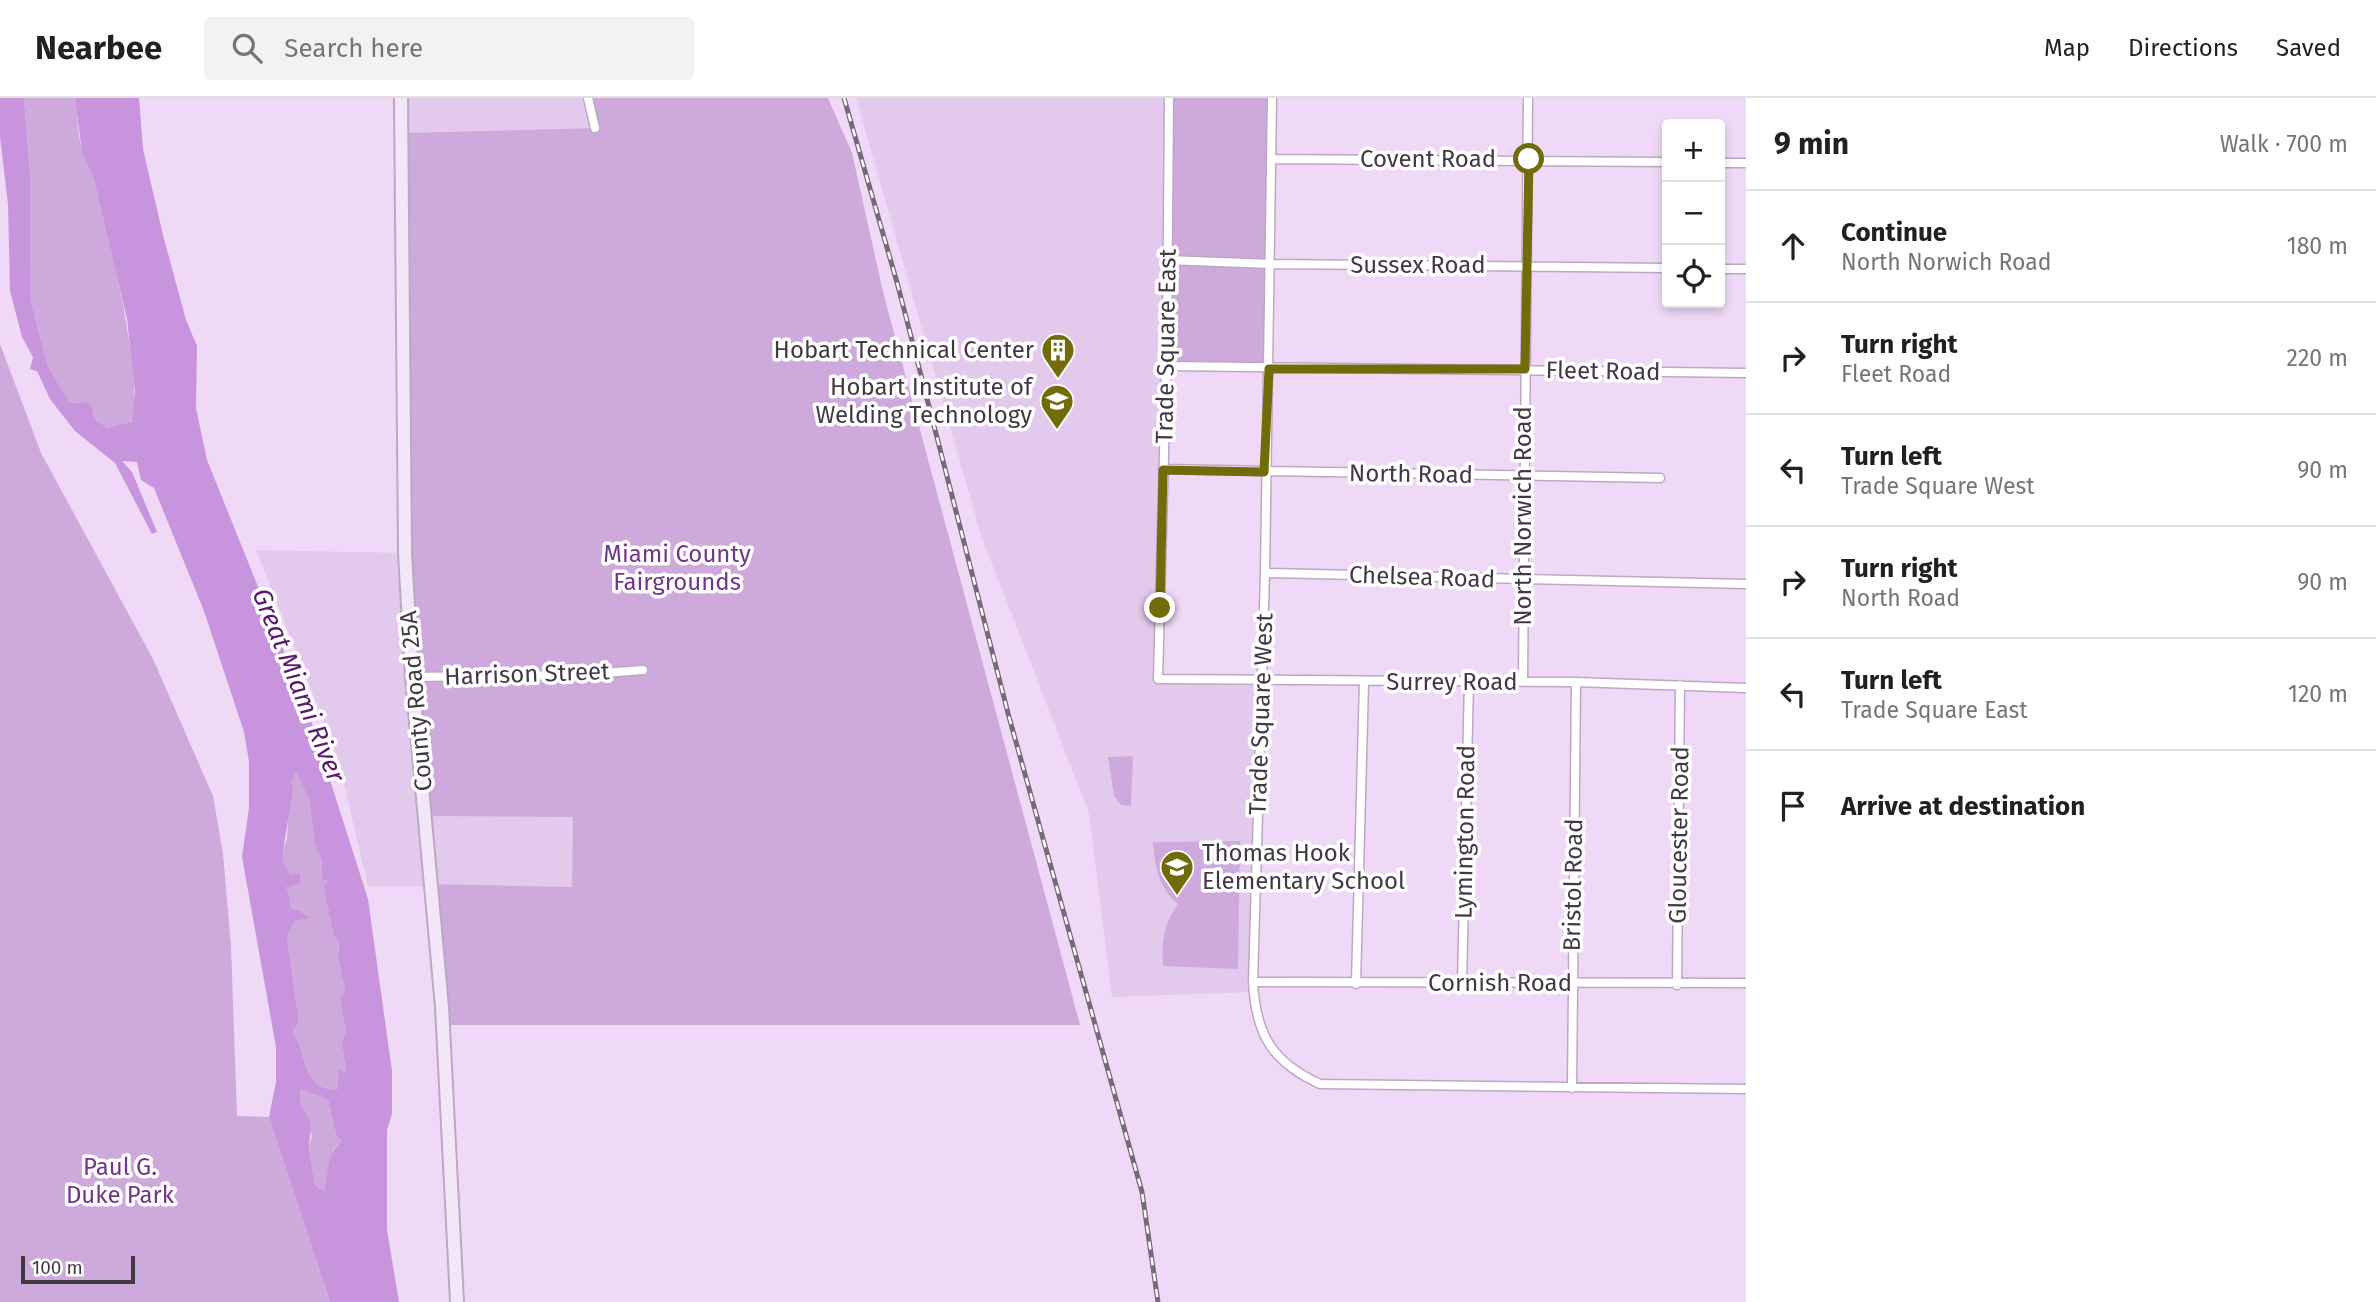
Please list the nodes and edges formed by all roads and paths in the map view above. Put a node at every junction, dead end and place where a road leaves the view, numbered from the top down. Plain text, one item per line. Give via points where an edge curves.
1 (401, 98) edge
2 (588, 98) edge
3 (1169, 98) edge
4 (1272, 98) edge
5 (1528, 98) edge
6 (595, 128) dead end
7 (1272, 159) junction
8 (1529, 159) junction
9 (1662, 162) edge
10 (1725, 163) edge
11 (1746, 163) edge
12 (1168, 260) junction
13 (1271, 264) junction
14 (1528, 265) junction
15 (1662, 268) edge
16 (1725, 269) edge
17 (1746, 269) edge
18 (1166, 366) junction
19 (1269, 369) junction
20 (1525, 369) junction
21 (1746, 373) edge
22 (1163, 470) junction
23 (1264, 472) junction
24 (1522, 476) junction
25 (1660, 478) dead end
26 (1265, 573) junction
27 (1522, 580) junction
28 (1746, 584) edge
29 (643, 670) dead end
30 (412, 677) junction
31 (1158, 678) joint
32 (1261, 680) junction
33 (1469, 681) junction
34 (1523, 681) junction
35 (1364, 682) junction
36 (1576, 682) junction
37 (1680, 685) junction
38 (1746, 688) edge
39 (1253, 982) junction
40 (1462, 983) junction
41 (1571, 983) junction
42 (1746, 983) edge
43 (1356, 984) junction
44 (1677, 985) junction
45 (1572, 1088) junction
46 (1746, 1089) edge
47 (457, 1302) edge

1 - 30 main road, County Road 25A via 405,554
2 - 6 street
3 - 12 street, Trade Square East
4 - 7 street, Trade Square West
5 - 8 street, North Norwich Road
7 - 8 street, Covent Road
7 - 13 street, Trade Square West
8 - 9 street, Covent Road
8 - 14 street, North Norwich Road
10 - 11 street
12 - 13 street, Sussex Road
12 - 18 street, Trade Square East
13 - 14 street, Sussex Road
13 - 19 street, Trade Square West
14 - 15 street, Sussex Road
14 - 20 street, North Norwich Road
16 - 17 street
18 - 19 street, Fleet Road
18 - 22 street, Trade Square East
19 - 20 street, Fleet Road
19 - 23 street, Trade Square West
20 - 21 street, Fleet Road
20 - 24 street, North Norwich Road
22 - 23 street, North Road
22 - 31 street, Trade Square East
23 - 24 street, North Road
23 - 26 street, Trade Square West
24 - 25 street, North Road
24 - 27 street, North Norwich Road
26 - 27 street, Chelsea Road
26 - 32 street, Trade Square West
27 - 28 street, Chelsea Road
27 - 34 street, North Norwich Road
29 - 30 street, Harrison Street
30 - 47 main road, County Road 25A via 436,922
31 - 32 street, Surrey Road
32 - 35 street, Surrey Road
32 - 39 street, Trade Square West
33 - 34 street, Surrey Road
33 - 35 street, Surrey Road
33 - 40 street, Lymington Road
34 - 36 street, Surrey Road
35 - 43 street
36 - 37 street, Surrey Road
36 - 41 street, Bristol Road
37 - 38 street, Surrey Road
37 - 44 street, Gloucester Road
39 - 43 street, Cornish Road
39 - 45 street, Trade Square West via 1259,1026 1270,1048 1293,1071 1320,1084
40 - 41 street, Cornish Road
40 - 43 street, Cornish Road
41 - 44 street, Cornish Road
41 - 45 street, Bristol Road
42 - 44 street, Cornish Road
45 - 46 street, Trade Square West

